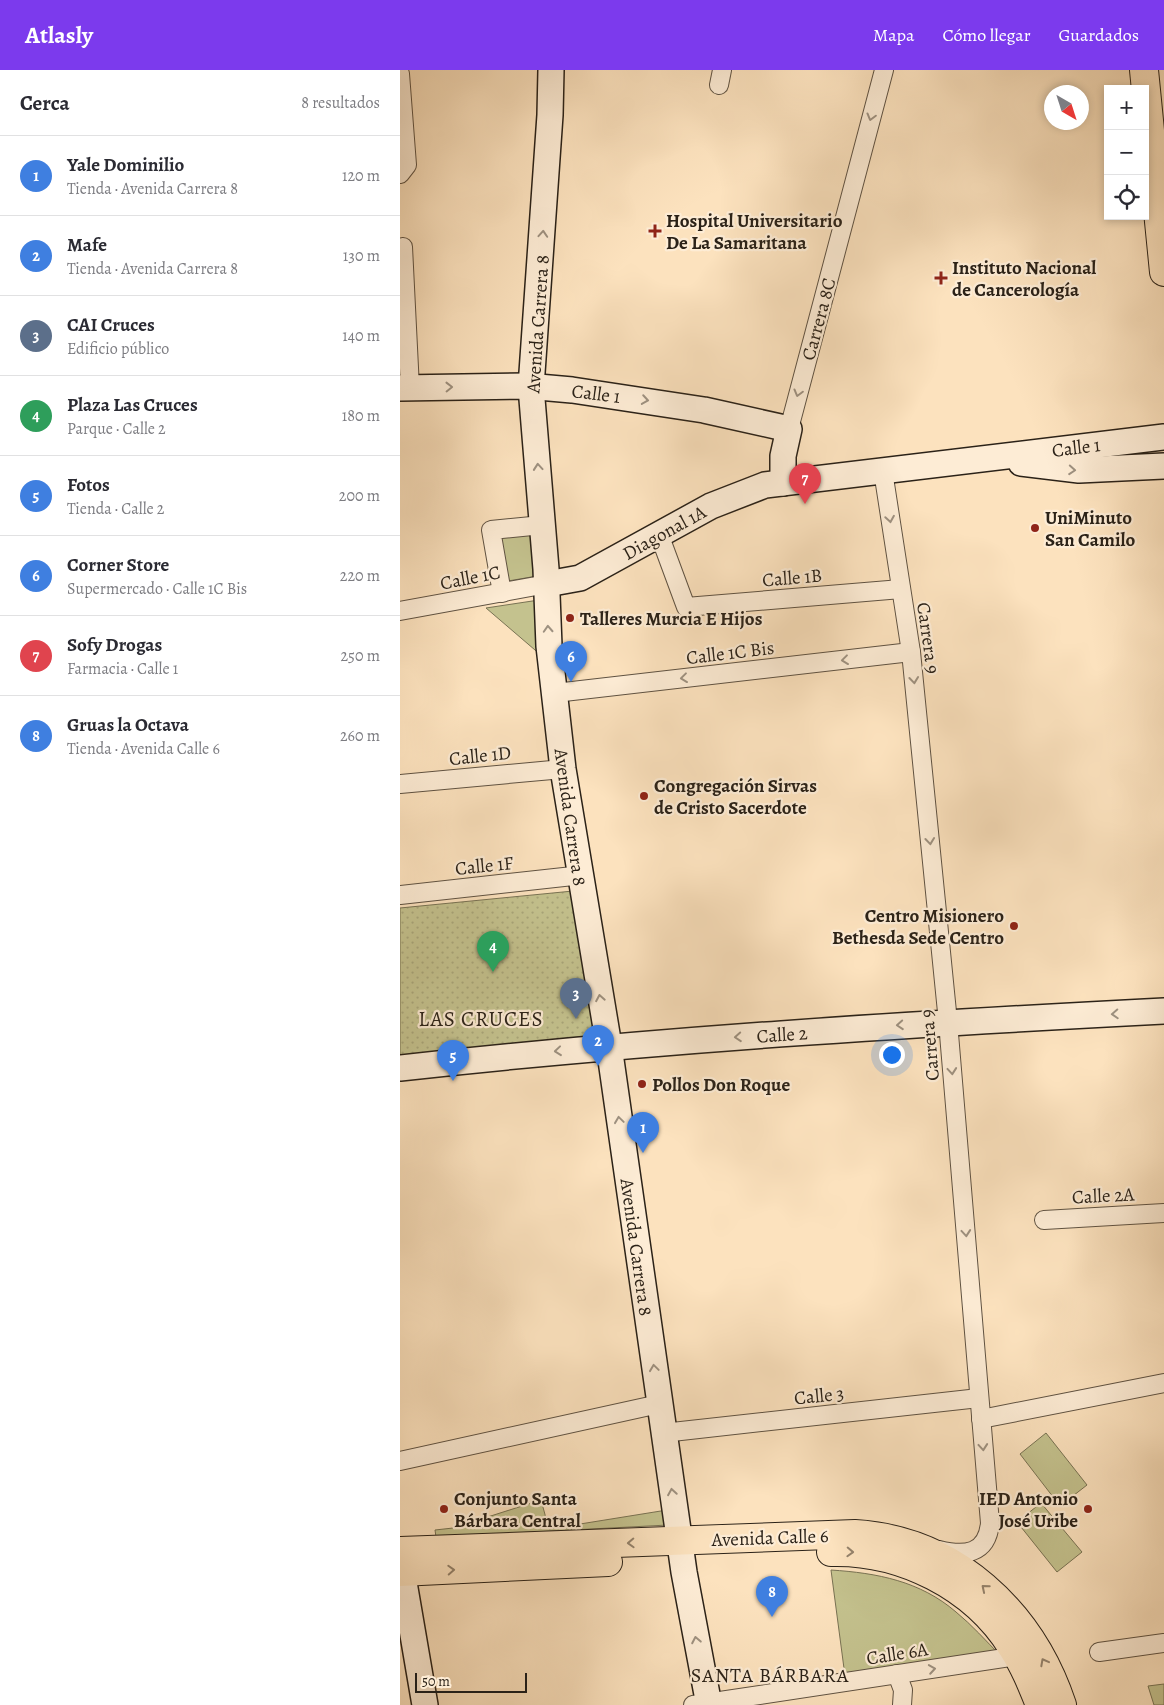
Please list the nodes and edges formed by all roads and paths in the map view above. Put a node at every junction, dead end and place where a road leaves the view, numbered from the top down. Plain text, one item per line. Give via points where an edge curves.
1 (551, 70) edge
2 (884, 70) edge
3 (1144, 70) edge
4 (400, 74) edge
5 (401, 173) edge
6 (403, 247) dead end
7 (1164, 272) edge
8 (531, 387) junction
9 (405, 388) edge
10 (789, 429) junction
11 (1164, 437) edge
12 (989, 458) junction
13 (1164, 466) edge
14 (883, 470) junction
15 (783, 483) junction
16 (542, 525) junction
17 (659, 534) junction
18 (547, 584) junction
19 (901, 589) junction
20 (502, 593) junction
21 (400, 611) edge
22 (911, 652) junction
23 (555, 693) junction
24 (563, 769) junction
25 (400, 784) edge
26 (577, 876) junction
27 (400, 895) edge
28 (1164, 1012) edge
29 (948, 1022) junction
30 (609, 1046) junction
31 (400, 1068) edge
32 (1164, 1213) edge
33 (1044, 1220) dead end
34 (1164, 1383) edge
35 (979, 1398) junction
36 (659, 1404) junction
37 (981, 1420) junction
38 (663, 1433) junction
39 (400, 1460) edge
40 (914, 1545) junction
41 (681, 1550) junction
42 (401, 1564) edge
43 (1164, 1643) edge
44 (1099, 1652) dead end
45 (1019, 1659) junction
46 (897, 1674) junction
47 (703, 1704) edge
48 (425, 1705) edge
49 (902, 1705) edge
50 (1025, 1705) edge
51 (1040, 1705) edge
52 (1062, 1705) edge

8 -> 1 street, Avenida Carrera 8
2 -> 10 street, Carrera 8C
3 - 7 main road
4 - 5 street via 407,165
6 - 9 street
9 -> 8 street, Calle 1
8 -> 10 street, Calle 1 via 662,402
16 -> 8 street, Avenida Carrera 8
10 - 15 street, Carrera 8C via 783,456
11 - 12 street, Calle 1
12 -> 13 street, Calle 1 via 1080,470
12 - 14 street, Calle 1
14 - 15 street, Calle 1
14 -> 19 street, Carrera 9
15 - 17 street, Diagonal 1A via 731,497
16 - 18 street, Avenida Carrera 8
16 - 20 street via 491,530
17 - 18 street, Diagonal 1A via 580,578
17 - 19 street, Calle 1B via 686,607
18 - 20 street, Calle 1C
23 -> 18 street, Avenida Carrera 8 via 549,646
19 - 22 street, Carrera 9
20 - 21 street, Calle 1C
22 -> 23 street, Calle 1C Bis
22 -> 29 street, Carrera 9
23 - 24 street, Avenida Carrera 8
24 - 25 street, Calle 1D
24 - 26 street, Avenida Carrera 8
26 - 27 street, Calle 1F
30 -> 26 street, Avenida Carrera 8
28 -> 29 street, Calle 2
29 -> 30 street, Calle 2
29 -> 35 street, Carrera 9
30 -> 31 street, Calle 2
36 -> 30 street, Avenida Carrera 8
32 - 33 street, Calle 2A
34 - 37 street
35 - 37 street, Carrera 9
35 - 38 street, Calle 3
36 - 38 street, Avenida Carrera 8
36 - 39 street
37 -> 40 street, Carrera 9 via 990,1523 986,1539 966,1554
41 -> 38 street, Avenida Carrera 8
40 - 41 main road, Avenida Calle 6 via 888,1537 855,1534
52 -> 40 main road, Avenida Calle 6 via 1044,1663 1010,1611 973,1578
41 - 42 main road, Avenida Calle 6
41 -> 45 main road, Avenida Calle 6 via 866,1553 901,1562 923,1570 962,1594 998,1628
47 -> 41 street, Avenida Carrera 8
42 - 48 street
43 - 44 street
46 -> 45 street, Calle 6A
45 - 50 street
45 - 51 main road, Avenida Calle 6
46 - 47 street, Calle 6A
46 - 49 street via 903,1690

